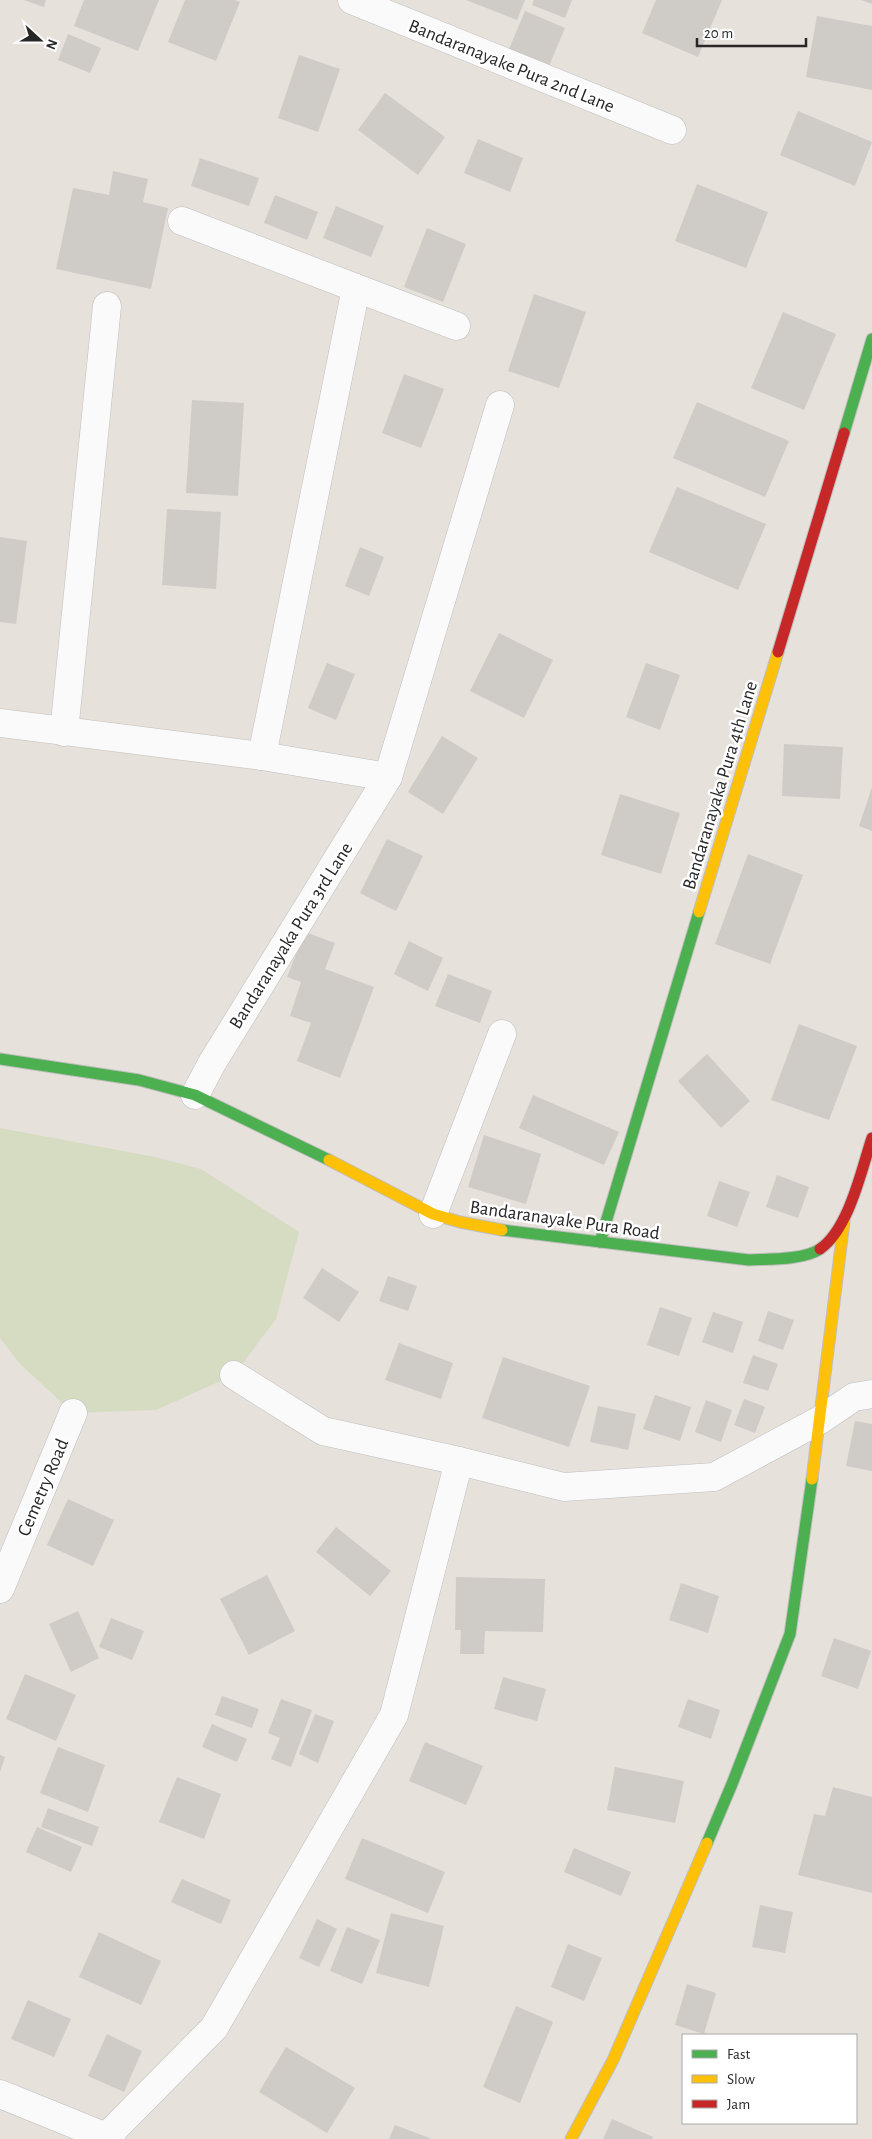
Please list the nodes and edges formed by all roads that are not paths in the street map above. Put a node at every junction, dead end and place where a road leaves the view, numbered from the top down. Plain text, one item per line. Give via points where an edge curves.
1 (369, 3) edge
2 (672, 130) dead end
3 (182, 221) dead end
4 (356, 288) junction
5 (107, 306) dead end
6 (456, 326) dead end
7 (872, 339) edge
8 (500, 405) dead end
9 (0, 723) edge
10 (64, 732) junction
11 (262, 756) junction
12 (388, 777) junction
13 (502, 1034) dead end
14 (0, 1059) edge
15 (195, 1095) junction
16 (872, 1138) edge
17 (433, 1214) junction
18 (844, 1220) junction
19 (600, 1242) junction
20 (234, 1375) dead end
21 (872, 1394) edge
22 (73, 1413) dead end
23 (820, 1420) junction
24 (459, 1461) junction
25 (0, 1589) edge
26 (0, 2094) edge
27 (107, 2139) edge
28 (571, 2139) edge

1 - 2 street, Bandaranayake Pura 2nd Lane
3 - 4 street
4 - 6 street
4 - 11 street
5 - 10 street
7 - 19 street, Bandaranayaka Pura 4th Lane
8 - 12 street, Bandaranayaka Pura 3rd Lane
9 - 10 street
10 - 11 street
11 - 12 street
12 - 15 street, Bandaranayaka Pura 3rd Lane
13 - 17 street
14 - 15 street, Bandaranayake Pura Road via 139,1080
15 - 17 street, Bandaranayake Pura Road via 324,1156
16 - 18 street, Bandaranayake Pura Road
17 - 19 street, Bandaranayake Pura Road via 519,1233
18 - 19 street, Bandaranayake Pura Road via 831,1241 815,1252 790,1257 749,1260
18 - 23 street
20 - 24 street via 323,1431
21 - 23 street via 854,1397
22 - 25 street, Cemetry Road
23 - 24 street via 714,1477 564,1487
23 - 28 street via 790,1634 732,1784 613,2060
24 - 27 street via 394,1715 214,2028
26 - 27 street

